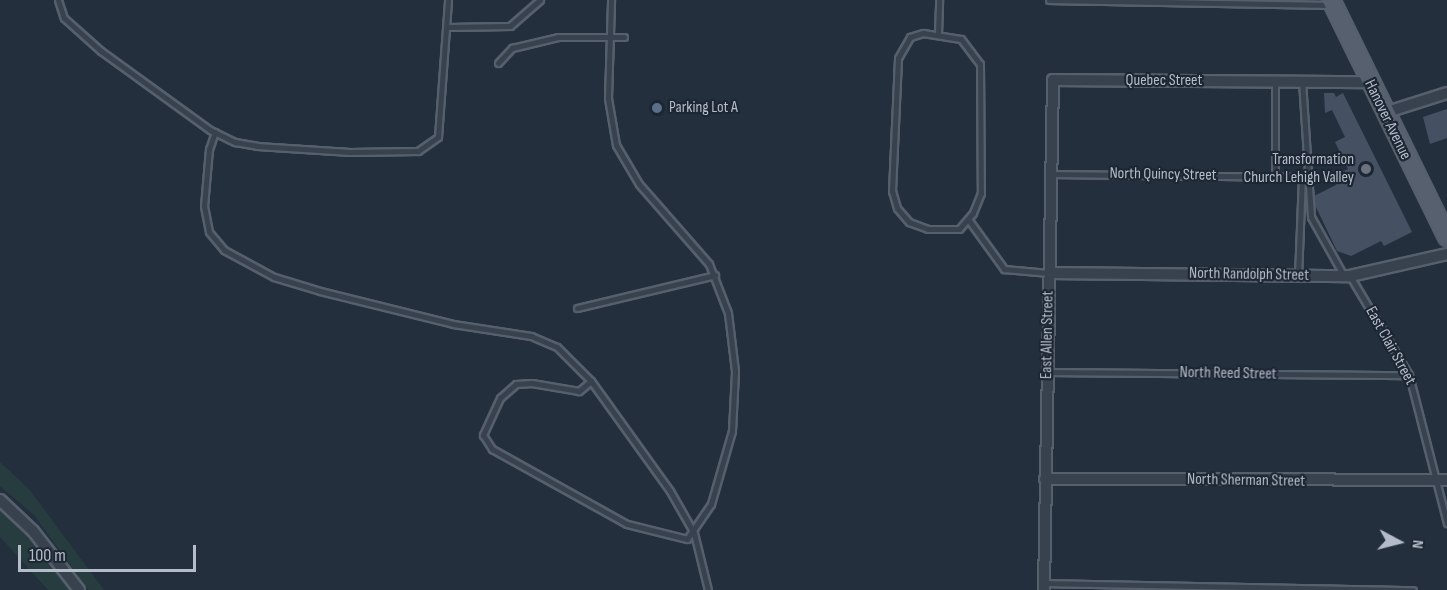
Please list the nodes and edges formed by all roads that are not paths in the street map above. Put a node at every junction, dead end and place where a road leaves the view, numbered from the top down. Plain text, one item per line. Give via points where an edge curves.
1 (58, 0) edge
2 (448, 0) edge
3 (540, 0) edge
4 (611, 0) edge
5 (939, 0) edge
6 (1049, 0) edge
7 (1332, 2) edge
8 (448, 27) junction
9 (938, 34) junction
10 (610, 37) junction
11 (624, 37) dead end
12 (498, 63) dead end
13 (1053, 80) joint
14 (1275, 81) junction
15 (1302, 81) junction
16 (1369, 82) junction
17 (1447, 93) edge
18 (1384, 113) junction
19 (215, 132) junction
20 (1051, 174) junction
21 (1275, 177) junction
22 (968, 219) junction
23 (1447, 237) edge
24 (1447, 254) edge
25 (1049, 273) junction
26 (715, 275) junction
27 (1298, 276) junction
28 (1347, 276) junction
29 (577, 308) dead end
30 (1047, 372) junction
31 (1409, 375) junction
32 (591, 381) junction
33 (1046, 479) junction
34 (1442, 482) edge
35 (0, 500) edge
36 (1447, 523) edge
37 (694, 533) junction
38 (1042, 588) edge
39 (79, 590) edge
40 (708, 590) edge
41 (1413, 590) edge

1 - 19 lane via 64,18 101,51
2 - 8 lane
3 - 8 lane via 510,26
4 - 10 lane
5 - 9 lane
6 - 7 lane
7 - 16 main road, Hanover Avenue
8 - 19 lane via 442,123 431,145 418,152 257,146
9 - 22 lane via 961,39 980,64 981,193
9 - 22 lane via 909,37 898,58 892,191 897,208 909,222 928,229 959,229
10 - 11 lane
10 - 12 lane via 558,37 512,48 503,53
10 - 26 lane via 608,110 621,157
13 - 14 street, Quebec Street
13 - 20 street, East Allen Street
14 - 15 street, Quebec Street
14 - 21 lane
15 - 16 street, Quebec Street
15 - 28 lane, East Clair Street via 1311,217
16 - 18 main road, Hanover Avenue
17 - 18 street
18 - 23 main road, Hanover Avenue
19 - 32 lane via 209,148 204,206 209,232 224,250 243,263 274,277 401,312 531,336 557,346
20 - 21 lane, North Quincy Street
20 - 25 street, East Allen Street
21 - 27 lane via 1302,177
22 - 25 lane via 1004,269
24 - 28 street, North Randolph Street
25 - 27 street, North Randolph Street
25 - 30 street, East Allen Street
26 - 29 lane
26 - 37 lane via 725,300 732,340 732,430 711,504
27 - 28 street, North Randolph Street
28 - 31 lane, East Clair Street
30 - 31 lane, North Reed Street
30 - 33 street, East Allen Street
31 - 34 lane, East Clair Street
32 - 37 lane via 670,491
32 - 37 lane via 579,391 567,392 532,383 516,384 500,398 483,435 492,449 627,525 668,537 687,539
33 - 34 street, North Sherman Street
33 - 38 street, East Allen Street
34 - 36 lane, East Clair Street
35 - 39 street via 33,531
37 - 40 lane
38 - 41 lane

